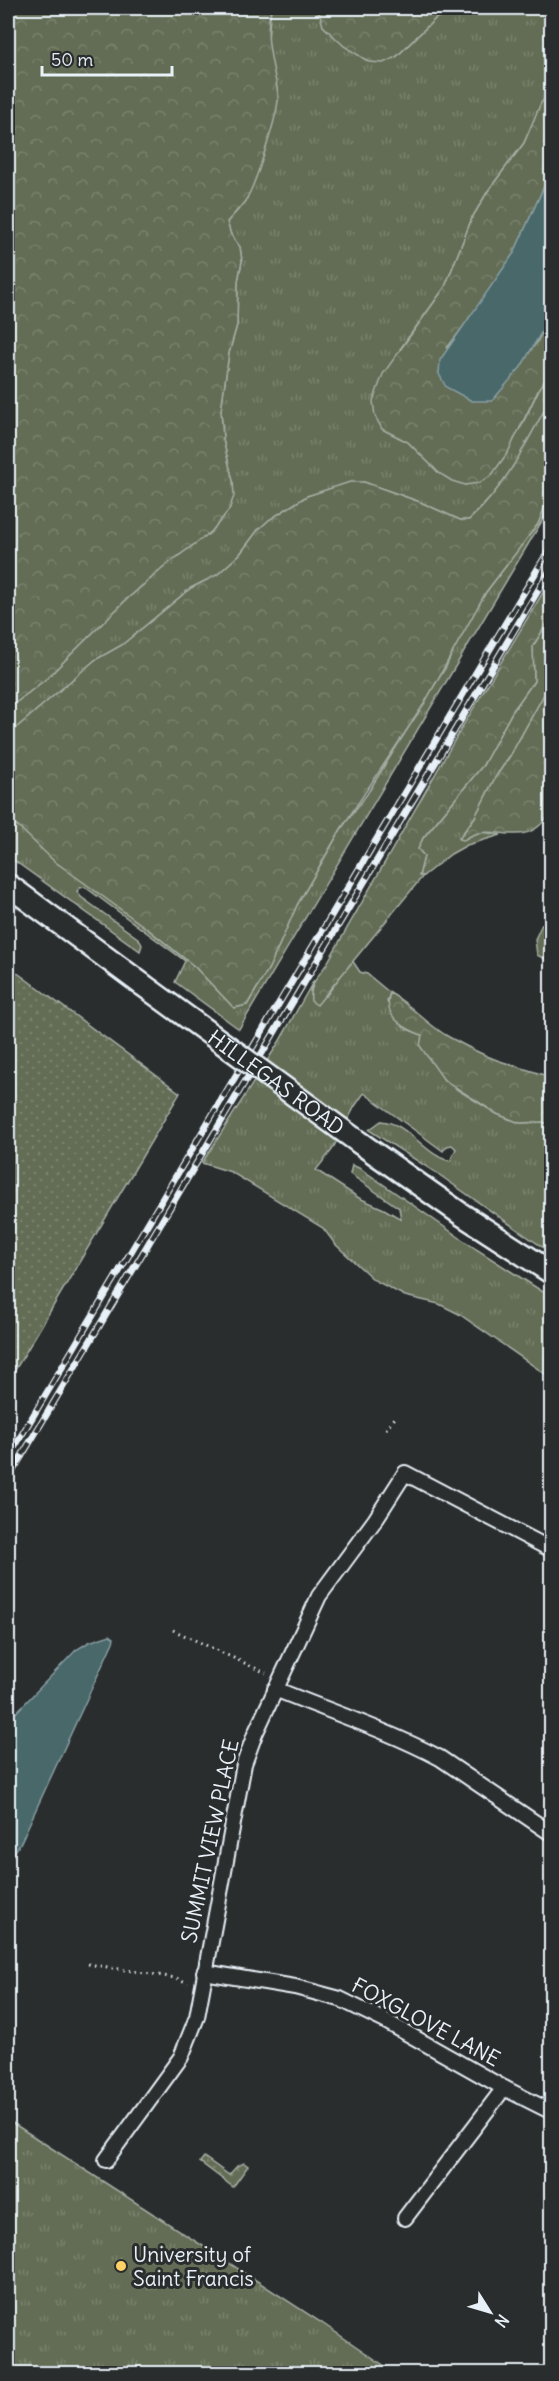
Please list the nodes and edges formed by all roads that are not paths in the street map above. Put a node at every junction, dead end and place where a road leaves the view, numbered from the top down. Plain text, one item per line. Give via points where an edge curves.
1 (8, 885) edge
2 (552, 1273) edge
3 (552, 1550) edge
4 (275, 1689) junction
5 (552, 1834) edge
6 (204, 1972) junction
7 (504, 2088) junction
8 (552, 2112) edge
9 (106, 2160) dead end
10 (405, 2218) dead end

1 - 2 main road, HILLEGAS ROAD, bridge via 360,1143
3 - 4 street, SUMMIT VIEW PLACE via 405,1473 319,1596
4 - 5 street via 379,1729 440,1758
4 - 6 street, SUMMIT VIEW PLACE via 244,1764
6 - 7 street, FOXGLOVE LANE via 295,1987 340,1999
6 - 9 street, SUMMIT VIEW PLACE via 197,2017 181,2057
7 - 8 street, FOXGLOVE LANE
7 - 10 street

